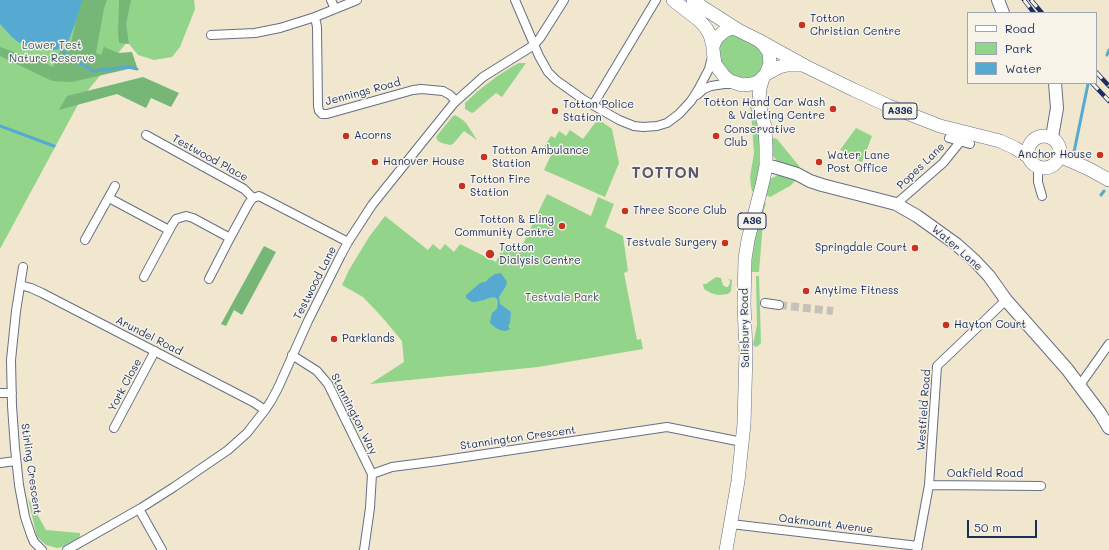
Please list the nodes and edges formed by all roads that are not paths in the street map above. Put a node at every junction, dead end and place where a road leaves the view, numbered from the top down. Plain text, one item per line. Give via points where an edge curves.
1 (331, 0) edge
2 (357, 0) edge
3 (515, 0) edge
4 (564, 0) edge
5 (656, 0) edge
6 (672, 0) edge
7 (693, 0) edge
8 (998, 0) edge
9 (335, 9) junction
10 (1003, 12) edge
11 (314, 17) junction
12 (738, 30) junction
13 (211, 35) dead end
14 (758, 40) junction
15 (534, 45) junction
16 (713, 50) junction
17 (805, 66) junction
18 (764, 76) junction
19 (739, 84) junction
20 (1054, 84) edge
21 (456, 101) junction
22 (691, 101) junction
23 (593, 105) junction
24 (760, 108) junction
25 (146, 135) dead end
26 (1052, 137) junction
27 (949, 138) dead end
28 (1033, 140) junction
29 (1000, 141) junction
30 (960, 142) junction
31 (970, 144) dead end
32 (1060, 156) junction
33 (1033, 162) junction
34 (766, 166) junction
35 (1109, 180) edge
36 (115, 186) dead end
37 (1042, 196) dead end
38 (109, 198) junction
39 (253, 198) junction
40 (896, 204) junction
41 (169, 230) junction
42 (230, 238) junction
43 (85, 240) dead end
44 (348, 242) junction
45 (23, 267) dead end
46 (144, 277) dead end
47 (209, 279) dead end
48 (20, 285) junction
49 (1006, 300) junction
50 (765, 303) dead end
51 (779, 305) tunnel mouth
52 (1109, 344) edge
53 (155, 351) junction
54 (292, 355) junction
55 (1080, 385) junction
56 (0, 393) edge
57 (12, 393) junction
58 (265, 410) junction
59 (114, 428) dead end
60 (1109, 428) edge
61 (742, 442) junction
62 (16, 461) junction
63 (0, 463) edge
64 (372, 474) junction
65 (929, 485) junction
66 (1041, 486) dead end
67 (139, 508) junction
68 (731, 524) junction
69 (918, 548) edge
70 (42, 550) edge
71 (67, 550) edge
72 (162, 550) edge
73 (364, 550) edge
74 (726, 550) edge

1 - 9 street
2 - 9 street
3 - 15 street
4 - 15 street, Testwood Lane
5 - 23 street
6 - 16 main road via 700,21 708,31
7 - 12 main road
8 - 10 street
9 - 11 street
11 - 13 street via 272,30
11 - 21 street, Jennings Road via 317,27 318,106 322,114 421,89 443,91
12 - 14 main road
12 - 16 main road via 726,30 718,36
14 - 17 main road, A336
14 - 18 main road via 770,58
15 - 21 street, Testwood Lane via 484,78
15 - 23 street via 544,67 552,76
16 - 19 main road via 715,64 719,70 730,81
16 - 22 street via 709,68
17 - 18 main road, A336 via 787,65
17 - 29 main road, A336 via 911,115
18 - 19 main road via 752,84
18 - 24 main road, Salisbury Road / A36
19 - 22 street via 712,86 704,89
19 - 24 main road, Salisbury Road / A36
20 - 26 street via 1057,108
21 - 44 street, Testwood Lane via 380,195
22 - 23 street via 670,121 650,127 625,123
24 - 34 main road, Salisbury Road / A36 via 764,127
25 - 39 street, Testwood Place via 244,189
26 - 28 main road via 1044,135
26 - 32 main road via 1058,143
27 - 30 street, Popes Lane
28 - 29 main road, A336
28 - 33 main road via 1028,148
29 - 33 main road, A336 via 1016,148
30 - 31 street, Popes Lane
30 - 40 street, Popes Lane via 943,163
32 - 33 main road via 1055,164 1049,167 1043,168
32 - 35 main road
33 - 37 street
34 - 40 street, Water Lane via 797,174 822,185
34 - 61 main road, Salisbury Road / A36 via 745,259 746,353
36 - 38 street
38 - 41 street
38 - 43 street
39 - 42 street
39 - 44 street, Testwood Place via 263,197
40 - 49 street, Water Lane via 956,244 989,276
41 - 42 street via 176,219 186,216
41 - 46 street
42 - 47 street
44 - 54 street, Testwood Lane
45 - 48 street, Stirling Crescent
48 - 53 street, Arundel Road via 35,289
48 - 57 street, Stirling Crescent via 12,346
49 - 55 street, Water Lane
49 - 65 street, Westfield Road via 937,366
50 - 51 street
52 - 55 street
53 - 58 street, Arundel Road
53 - 59 street, York Close
54 - 58 street, Testwood Lane
54 - 64 street, Stannington Way via 317,371 328,384
55 - 60 street, Water Lane
56 - 57 street
57 - 62 street, Stirling Crescent
58 - 67 street, Testwood Lane via 247,433 228,450
61 - 64 street, Stannington Crescent via 667,427 392,467
61 - 68 main road, Salisbury Road / A36
62 - 63 street
62 - 70 street, Stirling Crescent via 30,535
64 - 73 street
65 - 66 street, Oakfield Road
65 - 69 street, Westfield Road
67 - 71 street, Testwood Lane
67 - 72 street
68 - 69 street, Oakmount Avenue
68 - 74 main road, Salisbury Road / A36

